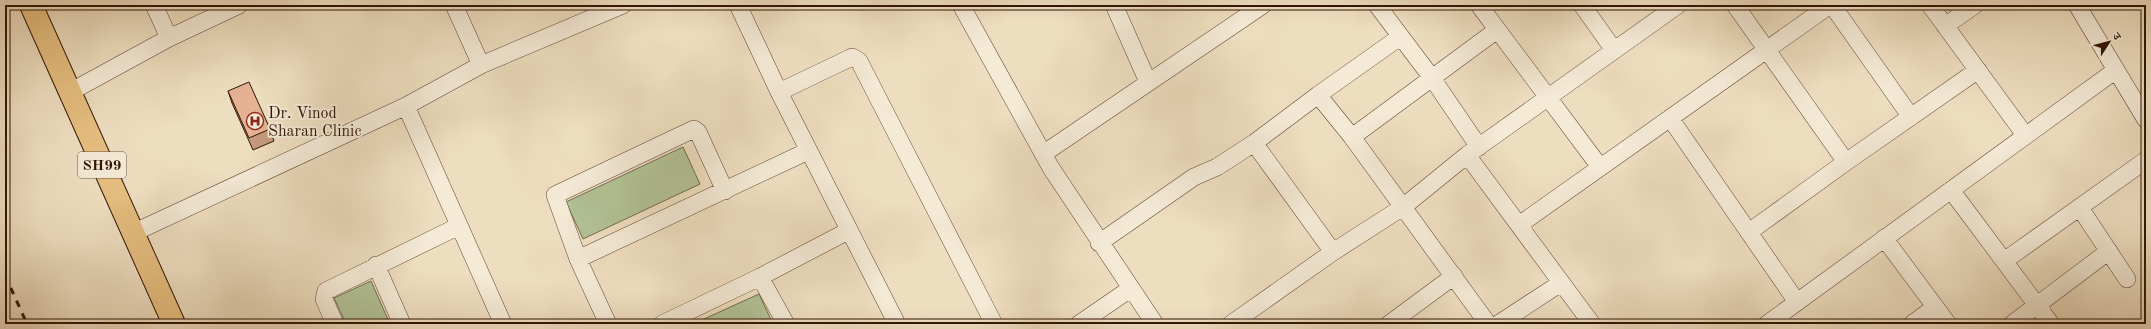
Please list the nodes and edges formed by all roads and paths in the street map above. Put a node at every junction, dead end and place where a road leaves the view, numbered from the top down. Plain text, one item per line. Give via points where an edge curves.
1 (31, 5) edge
2 (154, 5) edge
3 (239, 5) edge
4 (454, 5) edge
5 (623, 5) edge
6 (738, 5) edge
7 (960, 5) edge
8 (1114, 5) edge
9 (1263, 5) edge
10 (1377, 5) edge
11 (1479, 5) edge
12 (1582, 5) edge
13 (1678, 5) edge
14 (1735, 5) edge
15 (1831, 5) edge
16 (1930, 5) edge
17 (1975, 5) edge
18 (2077, 5) edge
19 (590, 12) edge
20 (1945, 26) junction
21 (1497, 30) junction
22 (1400, 37) junction
23 (169, 38) junction
24 (1614, 50) junction
25 (1765, 50) junction
26 (481, 65) junction
27 (1978, 70) junction
28 (2116, 70) junction
29 (1432, 78) junction
30 (1148, 82) junction
31 (70, 92) junction
32 (779, 92) junction
33 (1318, 95) junction
34 (1550, 98) junction
35 (406, 106) junction
36 (1911, 117) junction
37 (1670, 118) junction
38 (2146, 119) edge
39 (2025, 135) junction
40 (1352, 137) junction
41 (1254, 143) junction
42 (808, 151) junction
43 (1473, 151) junction
44 (1043, 154) junction
45 (2146, 160) edge
46 (1846, 162) junction
47 (1600, 167) junction
48 (1950, 190) junction
49 (725, 191) junction
50 (1403, 207) junction
51 (2080, 208) junction
52 (1519, 225) junction
53 (459, 226) junction
54 (848, 231) junction
55 (1749, 232) junction
56 (133, 233) junction
57 (1884, 238) junction
58 (1099, 243) junction
59 (1333, 252) junction
60 (2109, 252) junction
61 (578, 259) junction
62 (2004, 261) junction
63 (376, 265) junction
64 (1454, 276) junction
65 (760, 277) junction
66 (2127, 279) dead end
67 (1561, 283) junction
68 (1130, 289) junction
69 (1797, 302) junction
70 (2038, 306) junction
71 (1935, 307) junction
72 (1391, 323) edge
73 (174, 324) edge
74 (335, 324) edge
75 (402, 324) edge
76 (503, 324) edge
77 (608, 324) edge
78 (662, 324) edge
79 (786, 324) edge
80 (897, 324) edge
81 (994, 324) edge
82 (1079, 324) edge
83 (1155, 324) edge
84 (1232, 324) edge
85 (1488, 324) edge
86 (1498, 324) edge
87 (1592, 324) edge
88 (1767, 324) edge
89 (1912, 324) edge
90 (1948, 324) edge
91 (2012, 324) edge
92 (2051, 324) edge

1 - 31 main road, SH99
2 - 23 street
3 - 23 street
4 - 26 street
5 - 19 street
6 - 32 street
7 - 44 street
8 - 30 street
9 - 30 street
10 - 22 street
11 - 21 street
12 - 24 street
13 - 24 street
14 - 25 street
15 - 25 street
15 - 36 street
16 - 20 street
17 - 20 street
18 - 28 street
19 - 26 street
20 - 27 street
21 - 29 street
21 - 34 street
22 - 29 street
22 - 33 street
23 - 31 street
24 - 34 street
25 - 37 street
25 - 46 street
26 - 35 street
27 - 36 street
27 - 39 street
28 - 38 street
28 - 39 street
29 - 40 street
29 - 43 street
30 - 44 street
31 - 56 main road, SH99
32 - 42 street
32 - 81 street via 848,59 859,61
33 - 40 street
33 - 41 street
34 - 43 street
34 - 47 street
35 - 53 street
35 - 56 street
36 - 46 street
37 - 47 street
37 - 55 street
39 - 48 street
40 - 50 street
41 - 58 street via 1217,167 1194,177
41 - 59 street
42 - 49 street
42 - 54 street
43 - 50 street
43 - 52 street
44 - 58 street
45 - 51 street
46 - 55 street
47 - 52 street
48 - 57 street
48 - 62 street
49 - 61 street
49 - 61 street via 698,132 696,129 692,130 555,195
50 - 59 street
50 - 64 street
51 - 60 street
51 - 62 street
52 - 67 street
53 - 63 street
53 - 76 street
54 - 65 street
54 - 80 street
55 - 69 street
56 - 73 main road, SH99
57 - 69 street
57 - 71 street
58 - 68 street
59 - 84 street
60 - 66 street
60 - 70 street
61 - 77 street
62 - 70 street
63 - 74 street via 326,291 324,299
63 - 75 street
64 - 72 street
64 - 85 street
65 - 78 street
65 - 79 street
67 - 86 street
67 - 87 street
68 - 82 street
68 - 83 street
69 - 88 street
70 - 91 street
70 - 92 street
71 - 89 street
71 - 90 street

